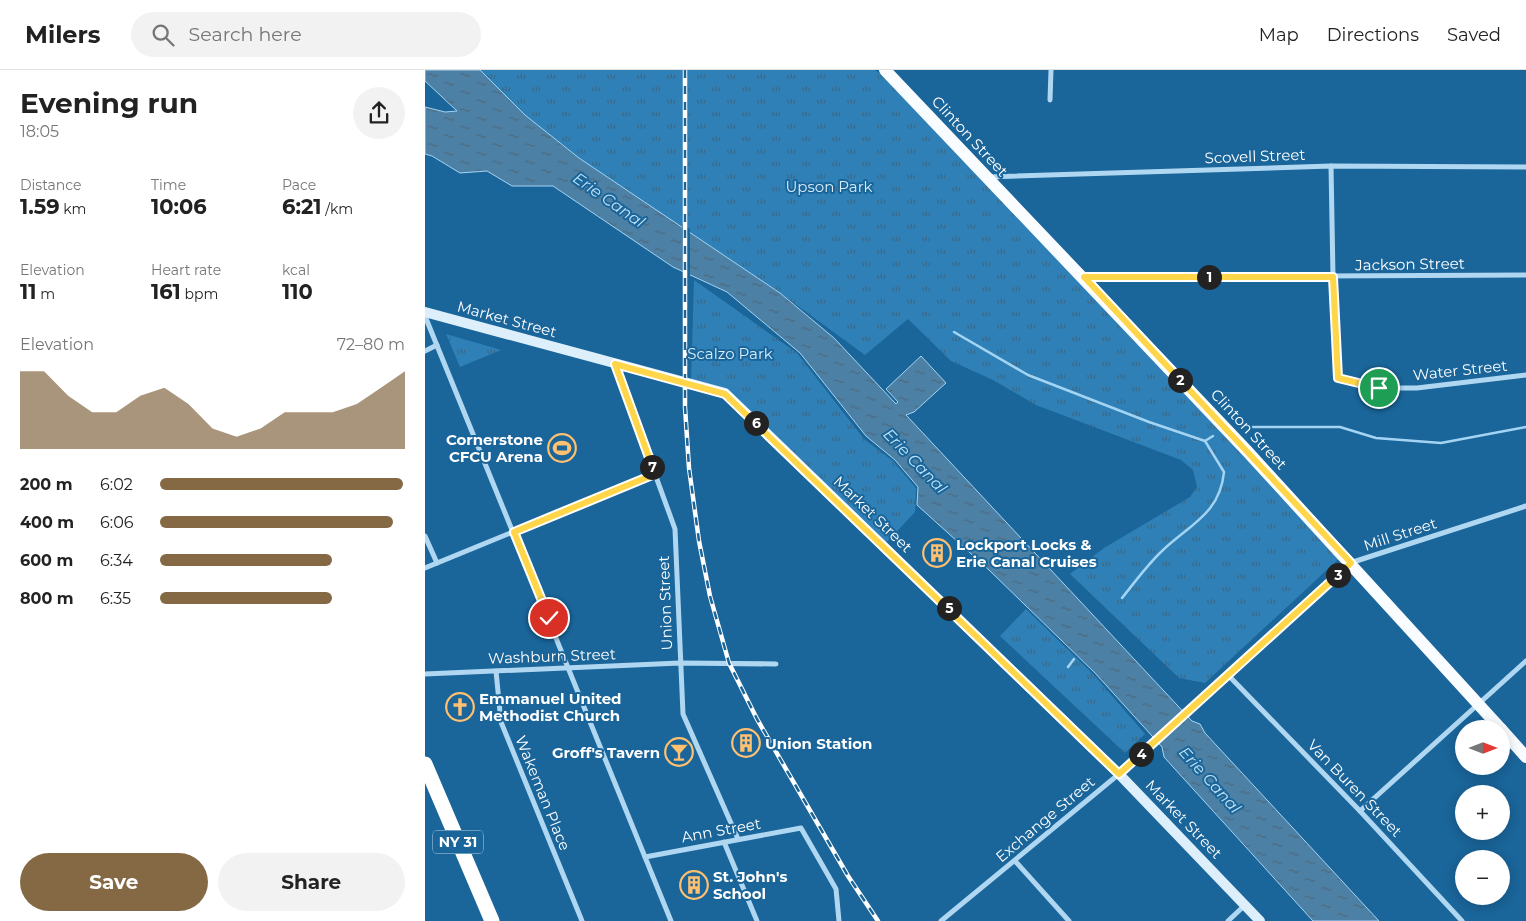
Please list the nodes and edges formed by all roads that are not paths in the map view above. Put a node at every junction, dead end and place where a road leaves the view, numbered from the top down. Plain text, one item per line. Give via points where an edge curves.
1 (885, 70) edge
2 (1051, 70) edge
3 (1050, 100) dead end
4 (1331, 166) junction
5 (1526, 167) edge
6 (985, 177) junction
7 (1526, 275) edge
8 (1084, 277) junction
9 (1333, 277) junction
10 (425, 314) edge
11 (437, 345) junction
12 (425, 350) edge
13 (615, 364) junction
14 (1526, 375) edge
15 (655, 474) junction
16 (1526, 506) edge
17 (514, 532) junction
18 (425, 536) edge
19 (437, 562) junction
20 (1351, 563) junction
21 (425, 568) edge
22 (1526, 662) edge
23 (680, 663) junction
24 (776, 664) dead end
25 (568, 668) junction
26 (496, 670) junction
27 (425, 674) edge
28 (1227, 674) junction
29 (1479, 704) junction
30 (1185, 713) joint
31 (1493, 720) edge
32 (1510, 739) edge
33 (1526, 757) edge
34 (425, 764) edge
35 (1119, 774) junction
36 (1360, 810) junction
37 (738, 839) junction
38 (724, 842) junction
39 (645, 857) junction
40 (1015, 861) junction
41 (1245, 905) junction
42 (492, 921) edge
43 (582, 921) edge
44 (671, 921) edge
45 (757, 921) edge
46 (839, 921) edge
47 (941, 921) edge
48 (1069, 921) edge
49 (1228, 921) edge
50 (1260, 921) edge
51 (1462, 921) edge

1 - 6 main road, Clinton Street
2 - 3 street
4 - 5 street, Scovell Street
4 - 6 street, Scovell Street
4 - 9 street
6 - 8 main road, Clinton Street
7 - 9 street, Jackson Street
8 - 9 street, Jackson Street
8 - 20 main road, Clinton Street
9 - 14 street, Water Street via 1338,378 1379,388 1417,388
10 - 11 street
10 - 13 street, Market Street
11 - 12 street
11 - 17 street
13 - 15 street, Union Street
13 - 35 street, Market Street via 725,394
15 - 17 street
15 - 23 street, Union Street via 675,529
16 - 20 street, Mill Street
17 - 19 street
17 - 25 street
18 - 19 street
19 - 21 street
20 - 28 street, Mill Street
20 - 29 main road, Clinton Street
22 - 29 street
23 - 24 street, Washburn Street
23 - 25 street, Washburn Street
23 - 37 street, Union Street via 683,714
25 - 26 street, Washburn Street
25 - 39 street
26 - 27 street, Washburn Street
26 - 43 street, Wakeman Place via 501,722
28 - 30 street, Mill Street
28 - 36 street, Van Buren Street
29 - 31 main road, Clinton Street
29 - 36 street
30 - 35 street, Exchange Street
32 - 33 main road, Clinton Street
34 - 42 highway, NY 31
35 - 40 street, Exchange Street
35 - 41 street, Market Street
36 - 51 street, Van Buren Street
37 - 38 street, Ann Street
37 - 46 street, Ann Street via 801,828 836,889
38 - 39 street, Ann Street
38 - 45 street
39 - 44 street
40 - 47 street, Exchange Street
40 - 48 street
41 - 49 street
41 - 50 street, Market Street

